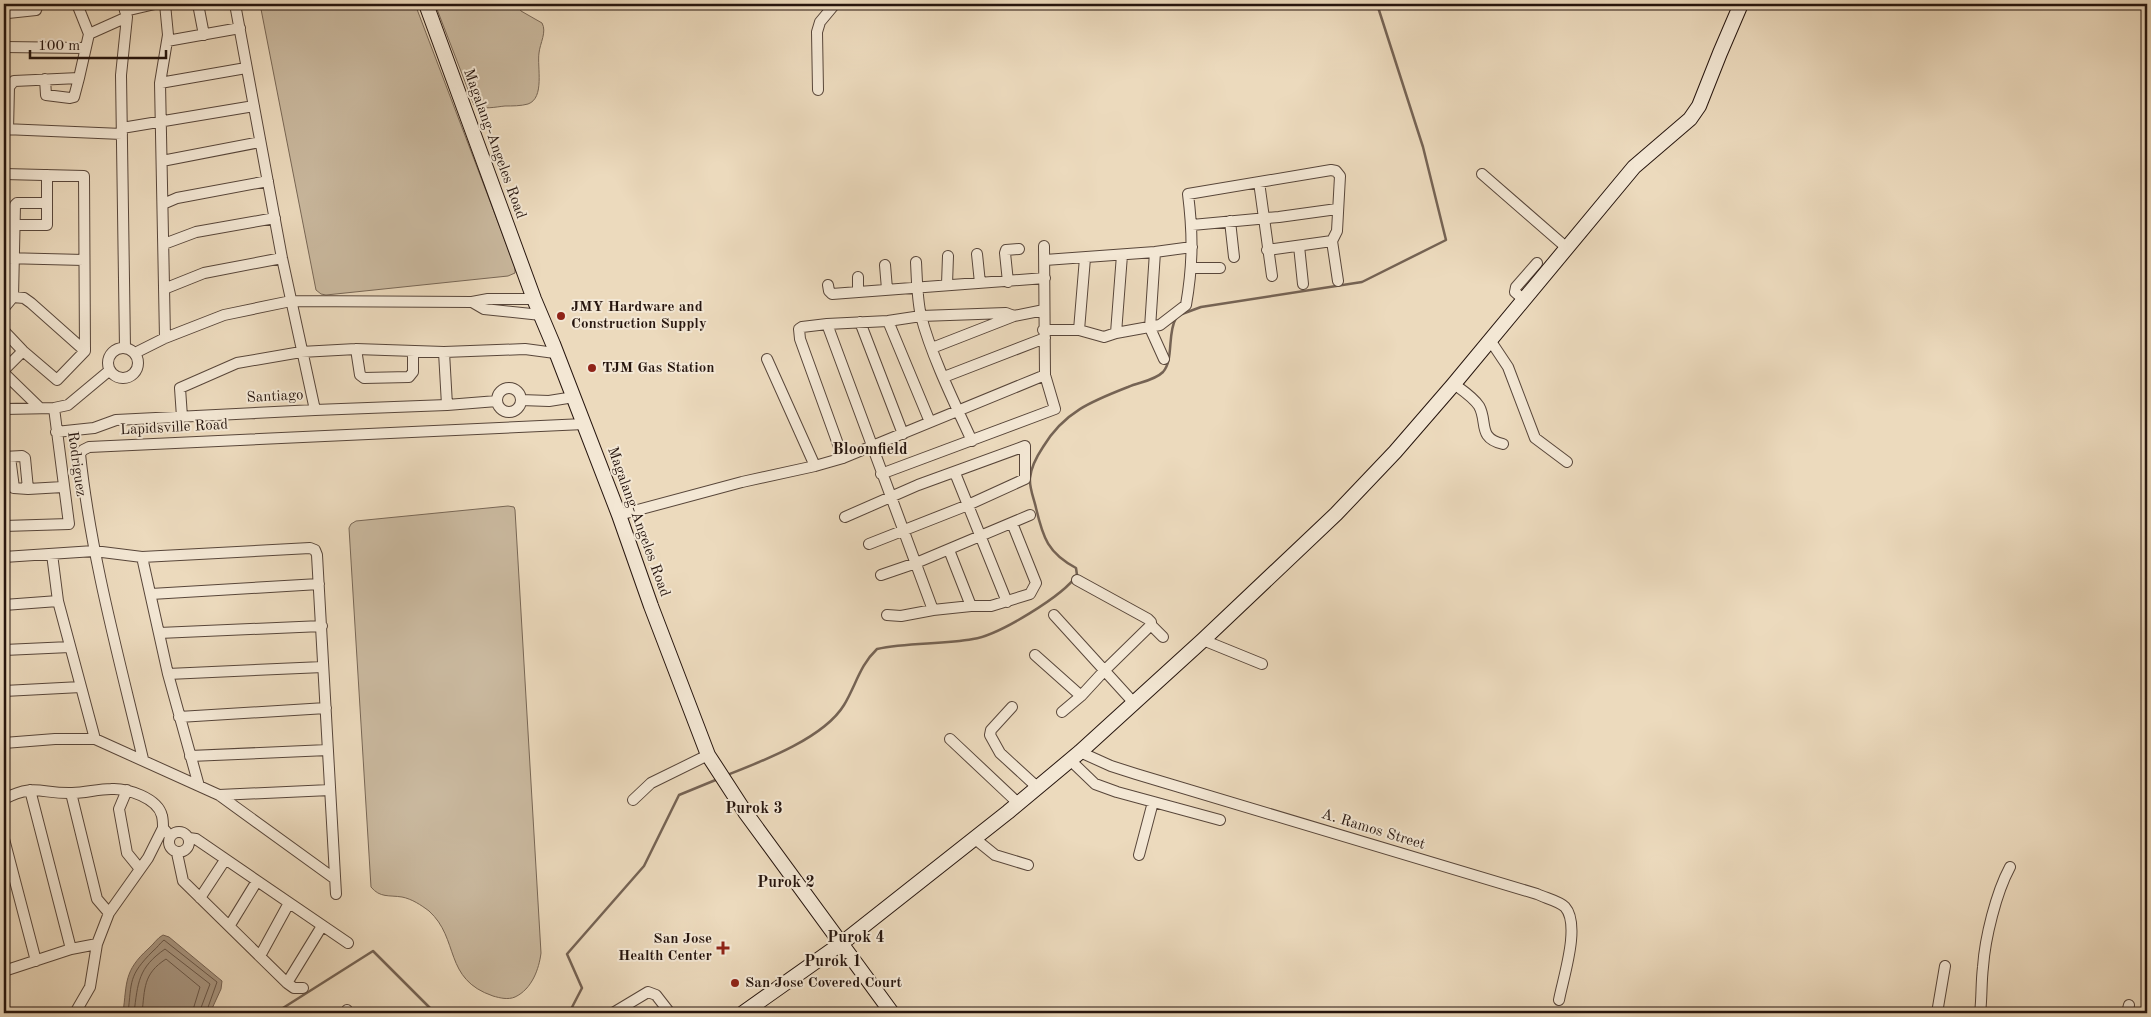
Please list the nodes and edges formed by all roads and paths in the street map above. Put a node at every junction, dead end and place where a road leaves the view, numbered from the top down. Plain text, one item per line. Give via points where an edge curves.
1 (4, 4) edge
2 (38, 4) edge
3 (77, 4) edge
4 (155, 4) edge
5 (165, 4) edge
6 (198, 4) edge
7 (235, 4) edge
8 (426, 4) edge
9 (835, 4) edge
10 (1741, 4) edge
11 (125, 11) edge
12 (240, 28) junction
13 (89, 34) junction
14 (204, 35) junction
15 (167, 41) junction
16 (4, 47) edge
17 (86, 48) junction
18 (246, 68) junction
19 (79, 78) junction
20 (46, 79) junction
21 (160, 83) junction
22 (818, 90) dead end
23 (254, 106) junction
24 (161, 122) junction
25 (6, 130) edge
26 (122, 131) junction
27 (260, 142) junction
28 (162, 161) junction
29 (4, 174) edge
30 (1482, 174) dead end
31 (47, 175) junction
32 (268, 181) junction
33 (1259, 182) junction
34 (47, 203) junction
35 (163, 204) junction
36 (1337, 209) junction
37 (275, 218) junction
38 (1264, 218) junction
39 (1230, 221) junction
40 (15, 225) junction
41 (1192, 225) junction
42 (1332, 241) junction
43 (164, 244) junction
44 (1044, 246) dead end
45 (1299, 246) junction
46 (1192, 247) junction
47 (1019, 248) dead end
48 (1567, 248) junction
49 (1267, 250) junction
50 (1155, 252) junction
51 (977, 254) dead end
52 (1122, 254) junction
53 (948, 256) dead end
54 (4, 258) edge
55 (282, 258) junction
56 (1085, 258) junction
57 (1234, 258) dead end
58 (15, 259) junction
59 (84, 260) junction
60 (1045, 260) junction
61 (916, 262) dead end
62 (1537, 263) dead end
63 (885, 265) dead end
64 (1192, 268) junction
65 (1220, 268) dead end
66 (1272, 276) dead end
67 (858, 277) dead end
68 (1045, 278) junction
69 (1338, 280) dead end
70 (1008, 282) junction
71 (980, 283) junction
72 (828, 284) dead end
73 (947, 284) junction
74 (1304, 284) dead end
75 (917, 286) junction
76 (164, 289) junction
77 (887, 289) junction
78 (858, 291) junction
79 (13, 298) junction
80 (534, 299) junction
81 (514, 300) junction
82 (1524, 300) junction
83 (291, 301) junction
84 (472, 302) junction
85 (4, 308) edge
86 (1044, 310) junction
87 (515, 312) junction
88 (541, 315) junction
89 (921, 316) junction
90 (1014, 316) junction
91 (888, 321) junction
92 (860, 322) junction
93 (827, 324) junction
94 (1150, 328) junction
95 (4, 330) edge
96 (1079, 330) junction
97 (1116, 333) junction
98 (1044, 334) junction
99 (165, 338) junction
100 (1490, 340) junction
101 (932, 348) junction
102 (356, 349) junction
103 (130, 350) junction
104 (23, 351) junction
105 (85, 351) junction
106 (413, 351) junction
107 (301, 352) junction
108 (444, 352) junction
109 (555, 353) junction
110 (767, 359) dead end
111 (1164, 359) dead end
112 (110, 370) junction
113 (4, 372) edge
114 (1046, 375) junction
115 (944, 377) junction
116 (1454, 384) junction
117 (574, 397) junction
118 (497, 400) junction
119 (521, 400) junction
120 (447, 405) junction
121 (40, 408) junction
122 (54, 408) junction
123 (4, 409) edge
124 (315, 410) junction
125 (958, 411) junction
126 (182, 417) junction
127 (930, 422) junction
128 (584, 424) junction
129 (56, 432) junction
130 (903, 434) junction
131 (972, 441) junction
132 (1503, 444) dead end
133 (872, 445) junction
134 (7, 457) edge
135 (843, 458) junction
136 (1567, 462) dead end
137 (814, 466) junction
138 (955, 473) junction
139 (881, 474) junction
140 (63, 487) junction
141 (28, 489) junction
142 (890, 498) junction
143 (968, 505) junction
144 (619, 515) junction
145 (1030, 515) dead end
146 (845, 517) dead end
147 (1012, 523) junction
148 (4, 526) edge
149 (903, 531) junction
150 (980, 536) junction
151 (869, 544) dead end
152 (949, 550) junction
153 (94, 551) junction
154 (52, 554) junction
155 (4, 557) edge
156 (142, 557) junction
157 (916, 563) junction
158 (881, 575) dead end
159 (1077, 580) dead end
160 (319, 584) junction
161 (150, 594) junction
162 (58, 601) junction
163 (1007, 602) junction
164 (4, 605) edge
165 (971, 606) junction
166 (933, 610) junction
167 (887, 615) dead end
168 (1054, 615) dead end
169 (1151, 625) junction
170 (322, 626) junction
171 (159, 634) junction
172 (1162, 637) dead end
173 (1203, 640) junction
174 (70, 646) junction
175 (4, 650) edge
176 (1035, 655) dead end
177 (1262, 664) dead end
178 (323, 667) junction
179 (1104, 671) junction
180 (168, 674) junction
181 (81, 688) junction
182 (4, 692) edge
183 (1081, 696) junction
184 (1134, 703) junction
185 (1012, 707) dead end
186 (326, 708) junction
187 (1062, 712) dead end
188 (179, 717) junction
189 (95, 739) junction
190 (950, 739) dead end
191 (4, 743) edge
192 (328, 750) junction
193 (708, 755) junction
194 (190, 756) junction
195 (1075, 756) junction
196 (143, 760) junction
197 (199, 786) junction
198 (1037, 787) junction
199 (30, 790) junction
200 (127, 790) junction
201 (330, 790) junction
202 (71, 793) junction
203 (219, 795) junction
204 (4, 799) edge
205 (633, 800) dead end
206 (1153, 802) junction
207 (1018, 803) junction
208 (1220, 820) dead end
209 (167, 832) junction
210 (189, 838) junction
211 (974, 838) junction
212 (4, 839) edge
213 (177, 853) junction
214 (1139, 855) dead end
215 (224, 860) junction
216 (1028, 865) dead end
217 (2010, 867) dead end
218 (140, 869) junction
219 (335, 879) junction
220 (257, 882) junction
221 (336, 894) dead end
222 (200, 898) junction
223 (289, 904) junction
224 (109, 913) junction
225 (230, 925) junction
226 (322, 926) junction
227 (348, 943) dead end
228 (842, 943) junction
229 (97, 944) junction
230 (72, 949) junction
231 (260, 956) junction
232 (36, 960) junction
233 (1945, 966) dead end
234 (4, 971) edge
235 (286, 983) junction
236 (303, 988) dead end
237 (1558, 1000) dead end
238 (4, 1010) edge
239 (6, 1013) edge
240 (74, 1013) edge
241 (613, 1013) edge
242 (670, 1013) edge
243 (743, 1013) edge
244 (892, 1013) edge
245 (1937, 1013) edge
246 (1980, 1013) edge

1 - 2 street via 4,11 8,13 36,10
3 - 13 street
4 - 11 street
5 - 15 street
6 - 14 street
7 - 12 street
8 - 80 street, Magalang-Angeles Road
9 - 22 street via 820,22 817,32
10 - 48 street via 1699,106 1677,132 1634,167
11 - 13 street
11 - 26 street
12 - 14 street
12 - 18 street
13 - 17 street
14 - 15 street
15 - 21 street
16 - 17 street
17 - 19 street
18 - 21 street
18 - 23 street
19 - 20 street
19 - 20 street via 74,97 70,98 46,95
20 - 25 street via 11,83
21 - 24 street
23 - 24 street
23 - 27 street
24 - 26 street
24 - 28 street
25 - 26 street
26 - 103 street
27 - 28 street
27 - 32 street
28 - 35 street
29 - 31 street
30 - 48 street
31 - 34 street
31 - 59 street via 84,176
32 - 35 street via 177,198
32 - 37 street
33 - 36 street via 1336,171 1340,176
33 - 38 street
33 - 41 street via 1188,194
34 - 40 street via 17,203
34 - 40 street via 47,225
35 - 43 street
36 - 38 street
36 - 42 street via 1337,231
37 - 43 street via 196,232
37 - 55 street
38 - 39 street
38 - 49 street
39 - 41 street
39 - 57 street
40 - 58 street
41 - 46 street
42 - 45 street
42 - 69 street
43 - 76 street
44 - 60 street
45 - 49 street
45 - 74 street
46 - 50 street
46 - 64 street
47 - 70 street via 1004,253
48 - 82 street
49 - 66 street
50 - 52 street
50 - 94 street
51 - 71 street
52 - 56 street
52 - 97 street
53 - 73 street
54 - 58 street
55 - 76 street via 204,272
55 - 83 street
56 - 60 street
56 - 96 street
58 - 59 street
58 - 79 street
59 - 105 street
60 - 68 street
61 - 75 street
62 - 82 street via 1516,287 1515,292
63 - 77 street
64 - 65 street
64 - 94 street via 1186,305 1160,325
67 - 78 street
68 - 70 street
68 - 86 street
70 - 71 street
71 - 73 street
72 - 78 street via 832,294
73 - 75 street
75 - 77 street
75 - 89 street
76 - 99 street
77 - 78 street
79 - 85 street
79 - 105 street via 24,298 31,303
80 - 81 street
80 - 88 street, Magalang-Angeles Road
81 - 84 street
81 - 87 street via 512,307
82 - 100 street
83 - 84 street
83 - 99 street via 224,315
83 - 107 street
84 - 87 street via 484,309
86 - 90 street
86 - 98 street
87 - 88 street
88 - 109 street, Magalang-Angeles Road
89 - 90 street via 1006,313
89 - 91 street
89 - 101 street
90 - 101 street
91 - 92 street
91 - 127 street
92 - 93 street
92 - 130 street
93 - 133 street
93 - 135 street via 802,327 798,333
94 - 97 street
94 - 111 street
95 - 104 street
96 - 97 street via 1104,337
96 - 98 street
98 - 114 street
98 - 115 street
99 - 103 street
100 - 116 street
100 - 136 street via 1508,367 1536,438
101 - 115 street
102 - 106 street
102 - 106 street via 360,375 364,378 409,377 413,372
102 - 107 street
103 - 112 street via 119,348 111,354
103 - 112 street via 139,365 132,376 119,378
104 - 105 street via 57,380
104 - 113 street
106 - 108 street
107 - 124 street
107 - 126 street via 237,363 180,388
108 - 109 street via 525,349
108 - 120 street
109 - 117 street, Magalang-Angeles Road
110 - 137 street
112 - 122 street via 68,405
113 - 121 street
114 - 125 street
114 - 131 street via 1055,409
115 - 125 street
116 - 132 street via 1477,403 1490,439
116 - 173 street via 1342,507
117 - 119 street, Santiago via 549,401
117 - 128 street, Magalang-Angeles Road
118 - 119 street, Santiago via 506,388 515,390
118 - 119 street, Santiago via 500,408 507,412 515,410
118 - 120 street, Santiago
120 - 124 street, Santiago
121 - 122 street
121 - 123 street
122 - 129 street, Rodriguez
124 - 126 street, Santiago
125 - 127 street
125 - 131 street
126 - 129 street, Santiago via 116,420 94,428
127 - 130 street
128 - 144 street, Magalang-Angeles Road
128 - 153 street, Lapidsville Road via 89,447 80,454
129 - 140 street, Rodriguez
130 - 133 street
131 - 139 street
133 - 135 street
133 - 139 street
134 - 141 street via 14,488
134 - 141 street via 25,458
135 - 137 street
137 - 144 street
138 - 142 street
138 - 143 street
138 - 143 street via 1025,446 1025,479
139 - 142 street
140 - 141 street
140 - 148 street, Rodriguez via 69,524
142 - 146 street
142 - 149 street
143 - 149 street
143 - 150 street
144 - 193 street, Magalang-Angeles Road
145 - 147 street
147 - 150 street
147 - 163 street via 1036,583 1030,594
149 - 151 street
149 - 157 street
150 - 152 street
150 - 163 street
152 - 157 street
152 - 165 street
153 - 154 street
153 - 156 street
153 - 196 street, Lapidsville Road
154 - 155 street
154 - 162 street
156 - 160 street via 310,548 317,555
156 - 161 street
157 - 158 street
157 - 166 street
159 - 169 street via 1148,619
160 - 161 street
160 - 170 street
161 - 171 street
162 - 164 street
162 - 174 street
163 - 165 street
165 - 166 street
166 - 167 street via 901,616
168 - 179 street
169 - 172 street
169 - 179 street
170 - 171 street
170 - 178 street
171 - 180 street
173 - 177 street
173 - 184 street
174 - 175 street
174 - 181 street
176 - 183 street
178 - 180 street
178 - 186 street
179 - 183 street
179 - 184 street
180 - 188 street
181 - 182 street
181 - 189 street
183 - 187 street
184 - 195 street
185 - 198 street via 990,735 1000,753
186 - 188 street
186 - 192 street
188 - 194 street
189 - 191 street
189 - 196 street
190 - 207 street
192 - 194 street
192 - 201 street
193 - 205 street via 652,784
193 - 228 street, Magalang-Angeles Road
194 - 197 street
195 - 198 street
195 - 206 street via 1095,784
195 - 237 street, A. Ramos Street via 1537,894 1564,905 1573,929
196 - 197 street
197 - 203 street
198 - 207 street
199 - 202 street
199 - 204 street
199 - 230 street
200 - 202 street
200 - 209 street via 149,799 162,815
200 - 218 street via 119,809 127,853
201 - 203 street
201 - 219 street
202 - 224 street via 97,899
203 - 219 street
206 - 208 street
206 - 214 street
207 - 211 street
209 - 210 street via 184,832
209 - 213 street via 171,849
209 - 218 street
210 - 213 street via 189,845
210 - 215 street via 196,839
211 - 216 street via 995,855
211 - 228 street
212 - 232 street
213 - 222 street via 184,881
215 - 220 street
215 - 222 street
217 - 246 street via 1993,914 1983,966
218 - 224 street
219 - 221 street
220 - 223 street
220 - 225 street
222 - 225 street
223 - 226 street
223 - 231 street
224 - 229 street
225 - 231 street
226 - 227 street
226 - 235 street
228 - 243 street
228 - 244 street, Magalang-Angeles Road
229 - 230 street
229 - 240 street via 90,987
230 - 232 street
231 - 235 street
232 - 234 street
233 - 245 street
235 - 236 street via 294,988
238 - 239 street
241 - 242 street via 648,992 656,995

